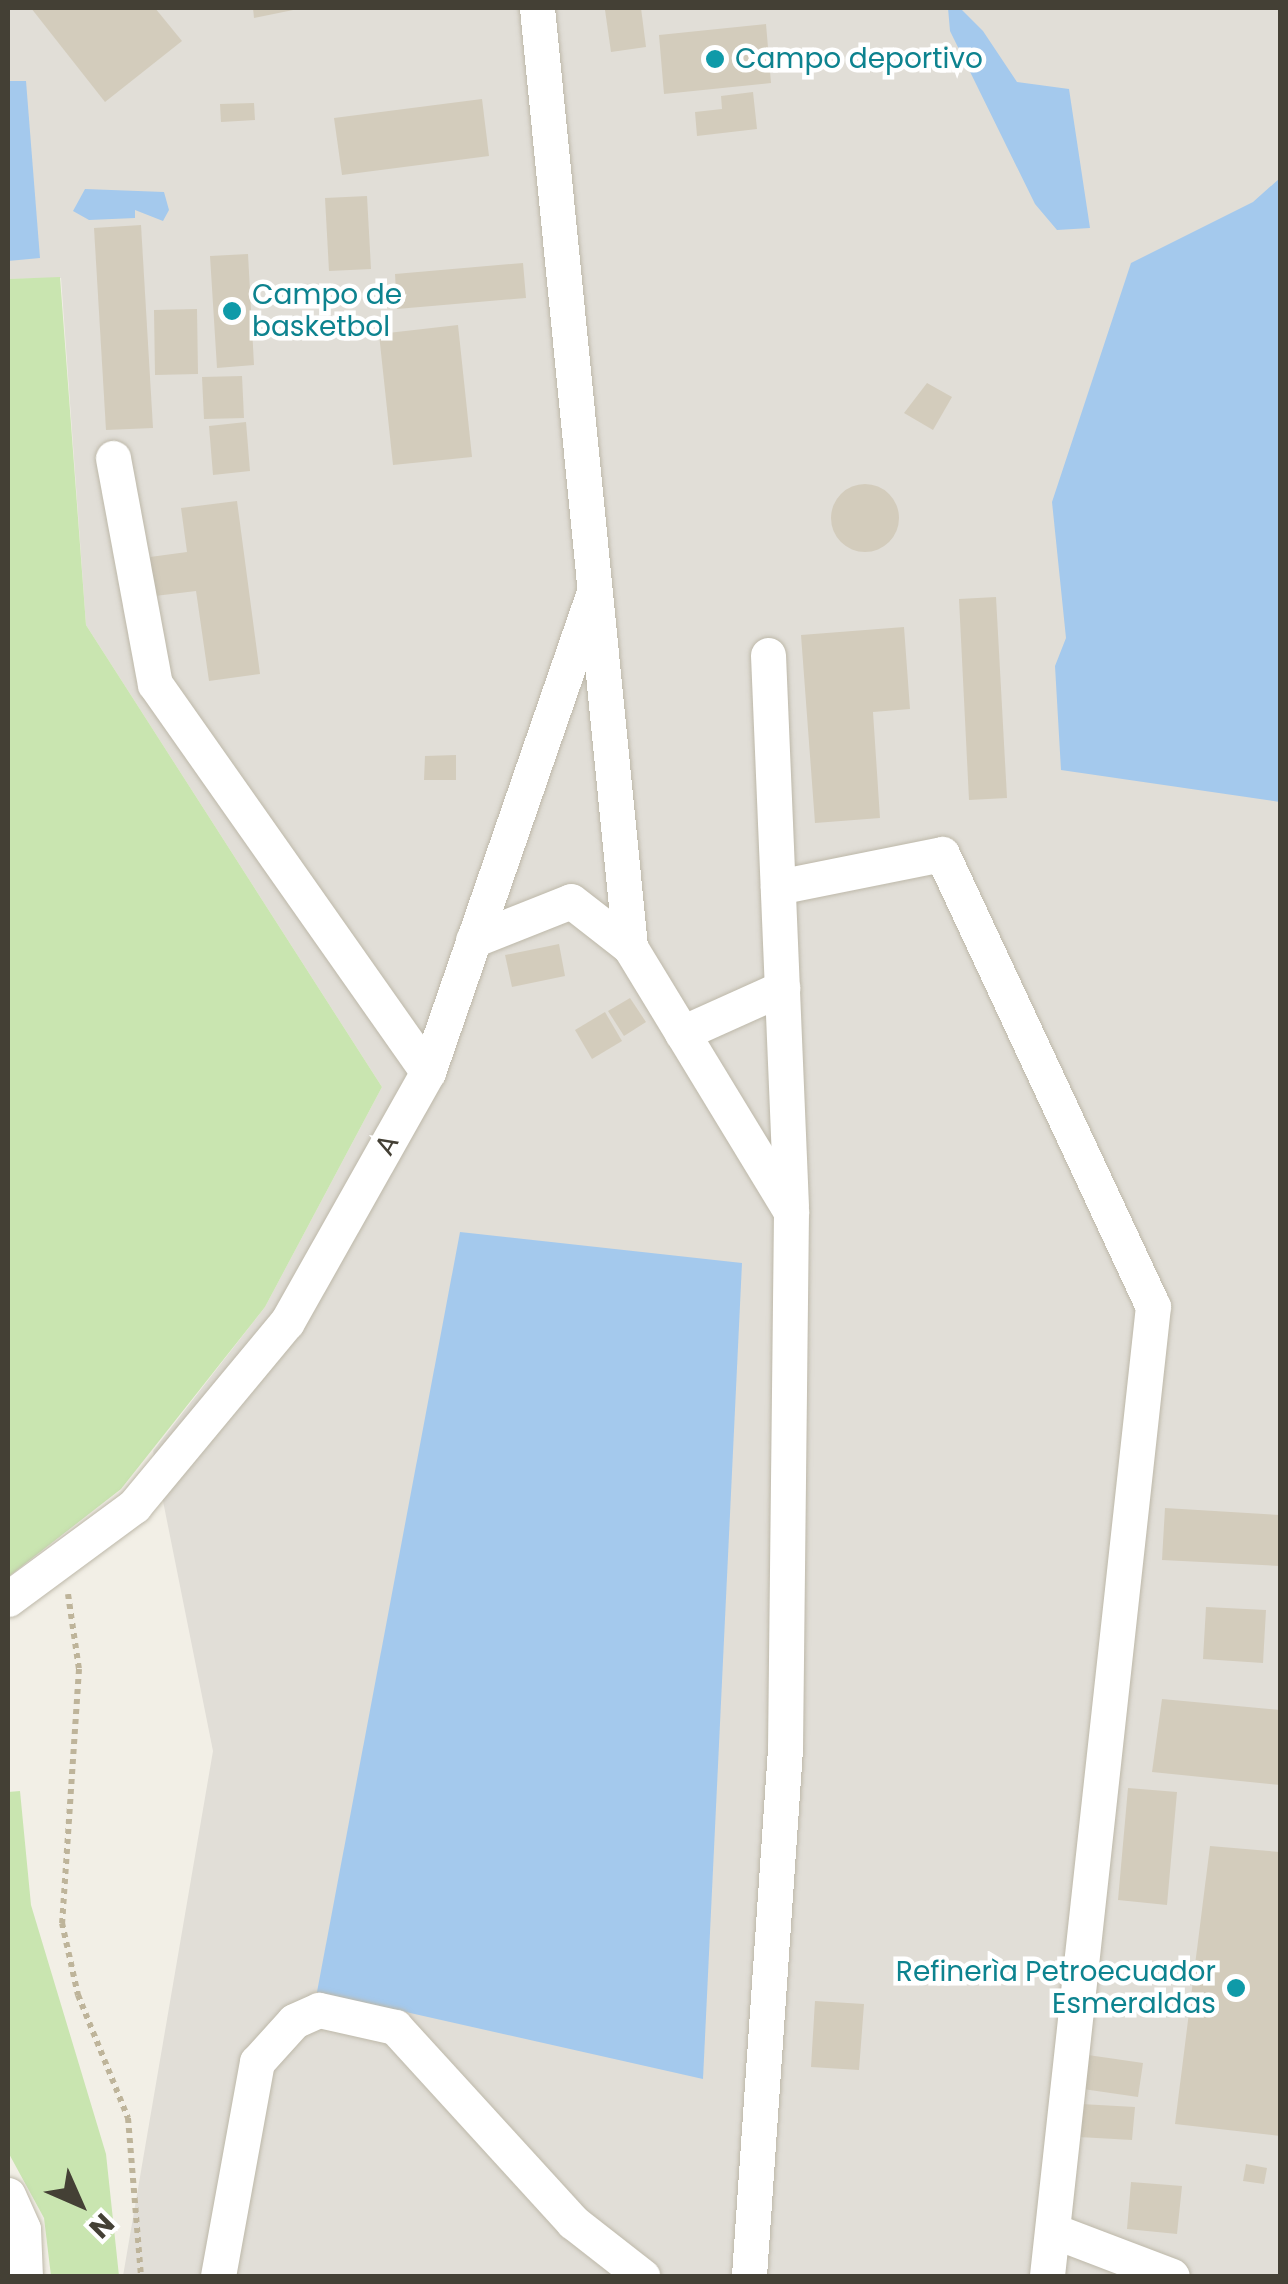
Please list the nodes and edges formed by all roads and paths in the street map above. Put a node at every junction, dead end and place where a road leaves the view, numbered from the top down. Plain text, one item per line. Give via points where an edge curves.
1 (537, 8) edge
2 (113, 458) dead end
3 (596, 585) junction
4 (768, 655) dead end
5 (778, 887) junction
6 (474, 940) junction
7 (630, 947) junction
8 (782, 988) junction
9 (682, 1033) junction
10 (428, 1072) junction
11 (791, 1212) junction
12 (63, 1558) junction
13 (8, 1599) edge
14 (8, 2195) edge
15 (1054, 2231) junction
16 (25, 2276) edge
17 (141, 2276) edge
18 (218, 2276) edge
19 (642, 2276) edge
20 (749, 2276) edge
21 (1046, 2276) edge
22 (1172, 2276) edge

1 - 3 street
2 - 10 street via 155,684
3 - 6 street, A
3 - 7 street
4 - 5 street
5 - 8 street
5 - 15 street via 942,854 1153,1306
6 - 7 street via 571,900
6 - 10 street, A
7 - 9 street
8 - 9 street
8 - 11 street
9 - 11 street
10 - 12 street, A via 287,1322 134,1506
11 - 20 street via 785,1750
12 - 13 street, A
12 - 17 path via 78,1669 62,1923 78,1995 128,2118
14 - 16 street via 24,2229
15 - 21 street
15 - 22 street
18 - 19 street via 257,2062 294,2020 319,2010 395,2026 573,2222

